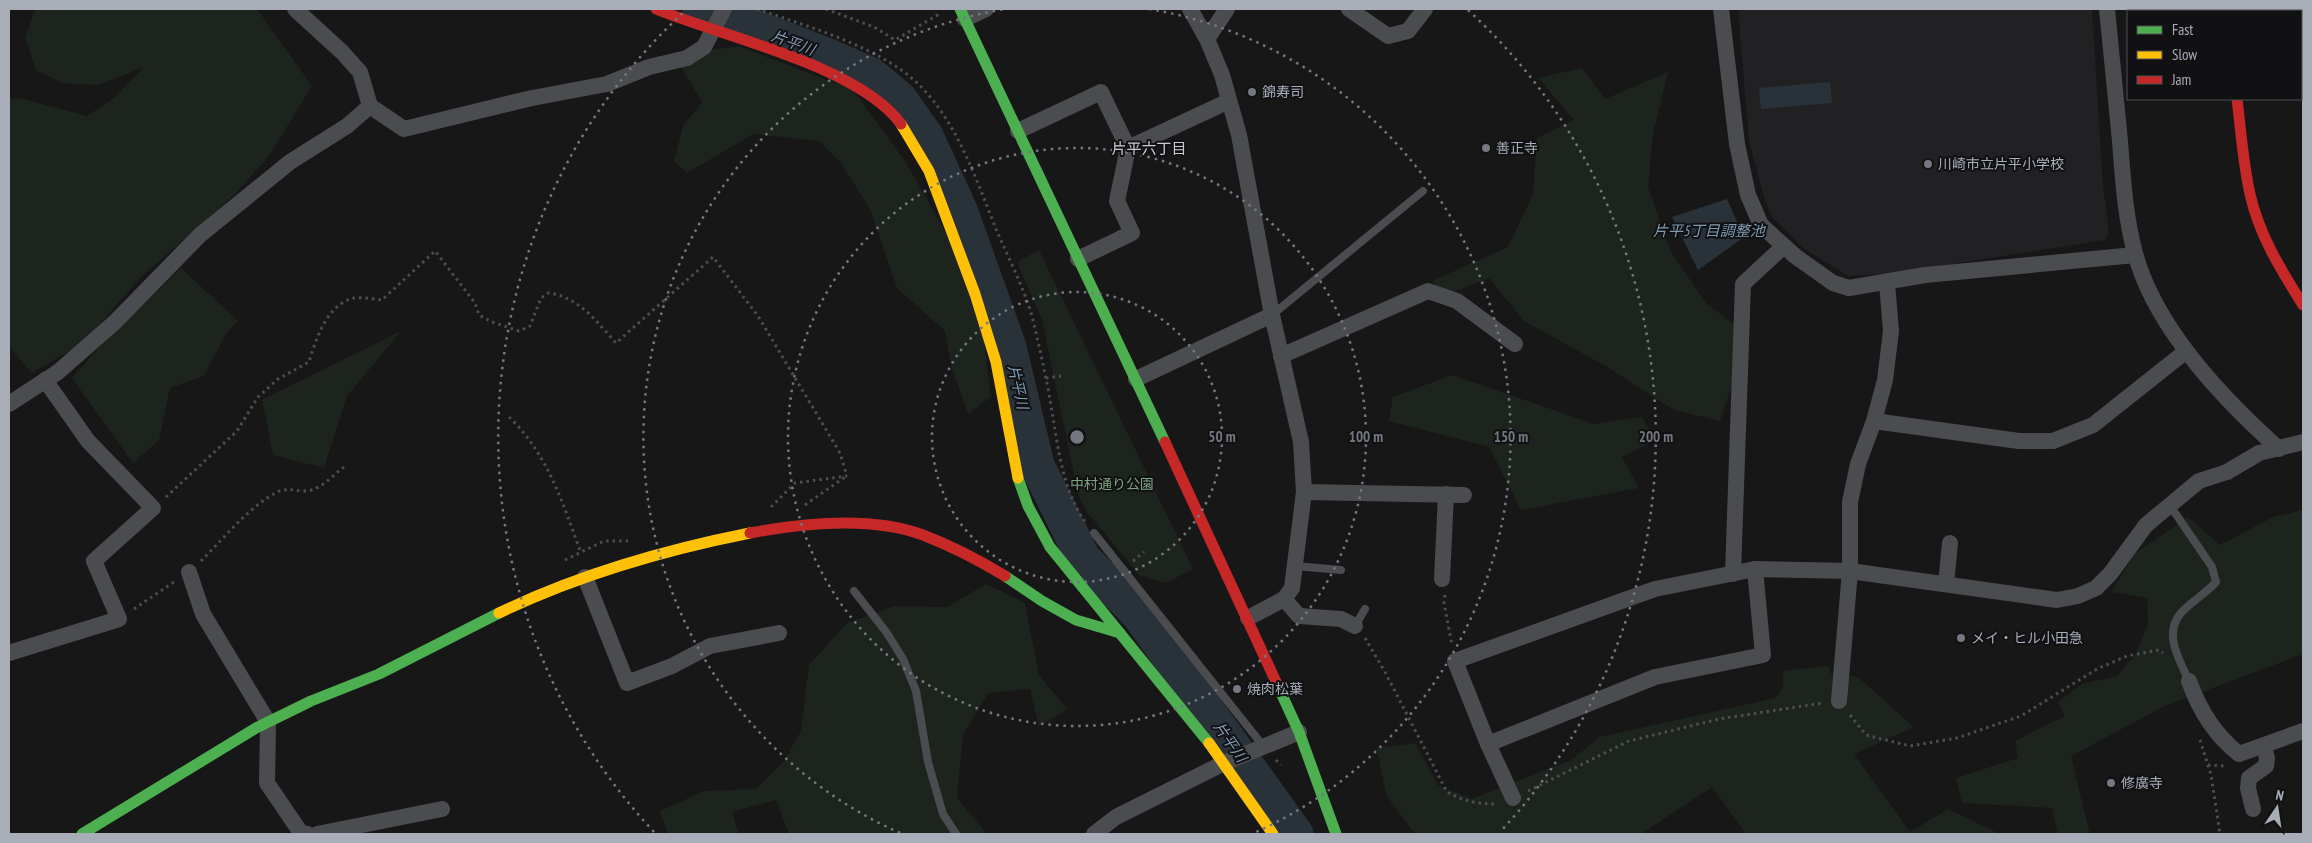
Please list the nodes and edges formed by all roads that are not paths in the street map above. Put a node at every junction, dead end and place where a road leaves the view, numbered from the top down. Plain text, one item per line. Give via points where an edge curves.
1 (295, 9) edge
2 (656, 9) edge
3 (724, 9) edge
4 (986, 9) edge
5 (1190, 9) edge
6 (1227, 9) edge
7 (1349, 9) edge
8 (1424, 9) edge
9 (1721, 9) edge
10 (2107, 9) edge
11 (962, 14) edge
12 (715, 27) junction
13 (1208, 39) junction
14 (2121, 83) edge
15 (2237, 100) edge
16 (1229, 101) junction
17 (370, 106) junction
18 (1018, 131) junction
19 (1128, 148) junction
20 (1423, 191) dead end
21 (1784, 246) junction
22 (2135, 255) junction
23 (1078, 259) junction
24 (1887, 283) junction
25 (2303, 305) edge
26 (1272, 315) junction
27 (1515, 344) dead end
28 (2186, 352) junction
29 (1281, 356) junction
30 (1136, 379) junction
31 (46, 380) junction
32 (9, 404) edge
33 (1874, 421) junction
34 (2303, 442) edge
35 (2279, 449) junction
36 (1304, 492) junction
37 (1446, 494) junction
38 (1464, 495) dead end
39 (2168, 504) junction
40 (1094, 533) dead end
41 (1950, 543) dead end
42 (1295, 566) junction
43 (1755, 569) junction
44 (1341, 570) dead end
45 (1850, 571) junction
46 (189, 572) road end
47 (1733, 574) junction
48 (584, 577) junction
49 (1442, 578) road end
50 (1946, 584) junction
51 (854, 591) dead end
52 (1284, 599) junction
53 (1365, 610) dead end
54 (1248, 618) junction
55 (1355, 626) joint
56 (779, 633) dead end
57 (1120, 633) junction
58 (9, 653) edge
59 (2189, 681) joint
60 (1839, 701) road end
61 (268, 722) junction
62 (2303, 731) edge
63 (1299, 732) junction
64 (1488, 744) junction
65 (2264, 747) junction
66 (1259, 749) junction
67 (1231, 760) junction
68 (1513, 798) road end
69 (442, 809) dead end
70 (2253, 809) dead end
71 (82, 834) edge
72 (303, 834) edge
73 (318, 834) edge
74 (956, 834) edge
75 (1094, 834) edge
76 (1273, 834) edge
77 (1336, 834) edge

1 - 17 street via 360,72
2 - 12 street
3 - 12 street
4 - 11 street
5 - 13 street
6 - 13 street
7 - 8 street via 1388,36 1408,31
9 - 21 street via 1737,144 1748,195 1761,226
10 - 14 street
11 - 18 street
12 - 17 street via 704,47 687,58 648,67 607,84 532,98 404,129
12 - 57 street via 836,76 889,108 908,133 925,163 988,330 999,371 1021,492 1037,527
13 - 16 street
14 - 22 street via 2126,214
15 - 25 street via 2254,209 2271,251
16 - 19 street
16 - 26 street via 1239,135
17 - 31 street via 347,126 290,162 200,235 115,322
18 - 19 street via 1101,92
18 - 23 street
19 - 23 street via 1117,201 1132,233
20 - 26 lane
21 - 24 street via 1833,283 1849,288
21 - 47 street via 1743,284
22 - 24 street via 1925,275
22 - 28 street via 2147,285
23 - 30 street
24 - 33 street via 1891,331
26 - 29 street
26 - 30 street
27 - 29 street via 1457,301 1428,291
28 - 33 street via 2093,425 2053,441 2019,441
28 - 35 street via 2248,422
29 - 36 street via 1301,442
30 - 54 street
31 - 32 street
31 - 58 street via 88,442 153,508 94,561 118,619
33 - 45 street via 1858,464 1850,502
34 - 35 street
35 - 39 street via 2259,453 2227,472 2199,481
36 - 37 street
36 - 42 street
37 - 38 street
37 - 49 street
39 - 50 street via 2146,525 2110,574 2096,588 2078,596 2057,600
39 - 59 lane via 2212,567 2216,582 2185,608 2176,621 2172,642
40 - 66 lane
41 - 50 street
42 - 44 lane
42 - 52 street via 1292,588
43 - 45 street
43 - 47 street
43 - 64 street via 1763,655 1655,677
45 - 50 street
45 - 60 street
46 - 61 street via 204,614
47 - 64 street via 1655,589 1455,661
48 - 56 street via 627,683 672,666 710,646
48 - 57 street via 682,548 788,526 883,526 923,535 1004,575 1076,620
48 - 61 street via 510,608 379,674
51 - 74 lane via 903,659 916,691 928,762 943,814
52 - 54 street
52 - 55 street via 1300,616 1341,619
53 - 55 lane
54 - 63 street
57 - 67 street
59 - 65 street via 2196,703 2227,745 2239,754
61 - 71 street
61 - 72 street via 267,783
62 - 65 street
63 - 66 street
63 - 77 street
64 - 68 street
65 - 70 street via 2266,766 2250,778 2248,788
66 - 67 street
67 - 75 street via 1116,817
67 - 76 street
69 - 73 street

